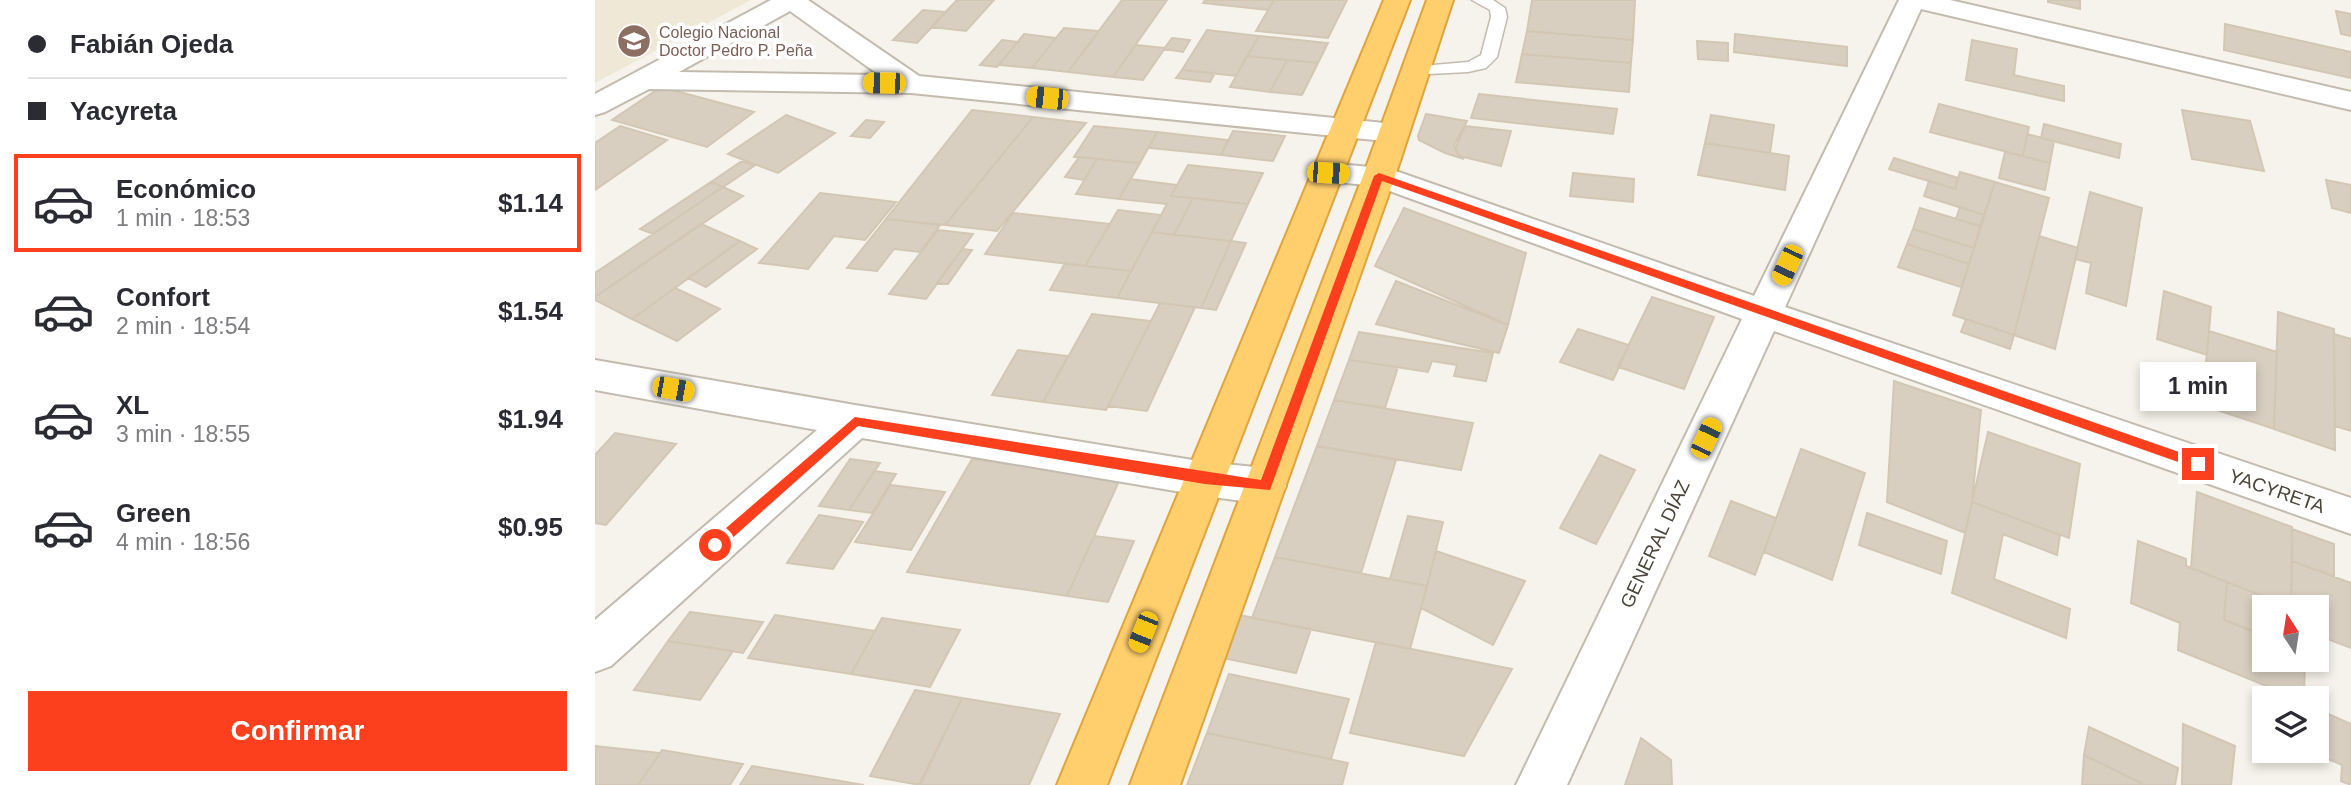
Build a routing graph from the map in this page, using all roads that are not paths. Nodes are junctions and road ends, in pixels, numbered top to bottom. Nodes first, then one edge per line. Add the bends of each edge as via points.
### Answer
1 (791, 0) edge
2 (1397, 0) edge
3 (1440, 0) edge
4 (1481, 0) edge
5 (1914, 0) edge
6 (1416, 71) junction
7 (642, 80) junction
8 (911, 83) junction
9 (2351, 101) edge
10 (595, 106) edge
11 (1345, 130) junction
12 (1394, 133) junction
13 (1328, 173) junction
14 (1379, 176) junction
15 (1764, 313) junction
16 (595, 375) edge
17 (855, 421) junction
18 (1205, 479) junction
19 (1265, 486) junction
20 (2351, 516) edge
21 (595, 650) edge
22 (1082, 785) edge
23 (1156, 785) edge
24 (1541, 785) edge

1 - 7 street
1 - 8 street
2 - 11 highway
3 - 6 highway
4 - 6 lane via 1497,8 1499,17 1489,57 1468,67
5 - 9 street
5 - 15 street, GENERAL DÍAZ
6 - 12 highway
7 - 8 street
7 - 10 street
8 - 11 street
11 - 12 street
11 - 13 highway
12 - 14 highway
13 - 14 street, YACYRETA
13 - 18 highway
14 - 15 street, YACYRETA
14 - 19 highway
15 - 20 street, YACYRETA
15 - 24 street, GENERAL DÍAZ
16 - 17 street
17 - 18 street
17 - 21 street
18 - 19 street
18 - 22 highway
19 - 23 highway

